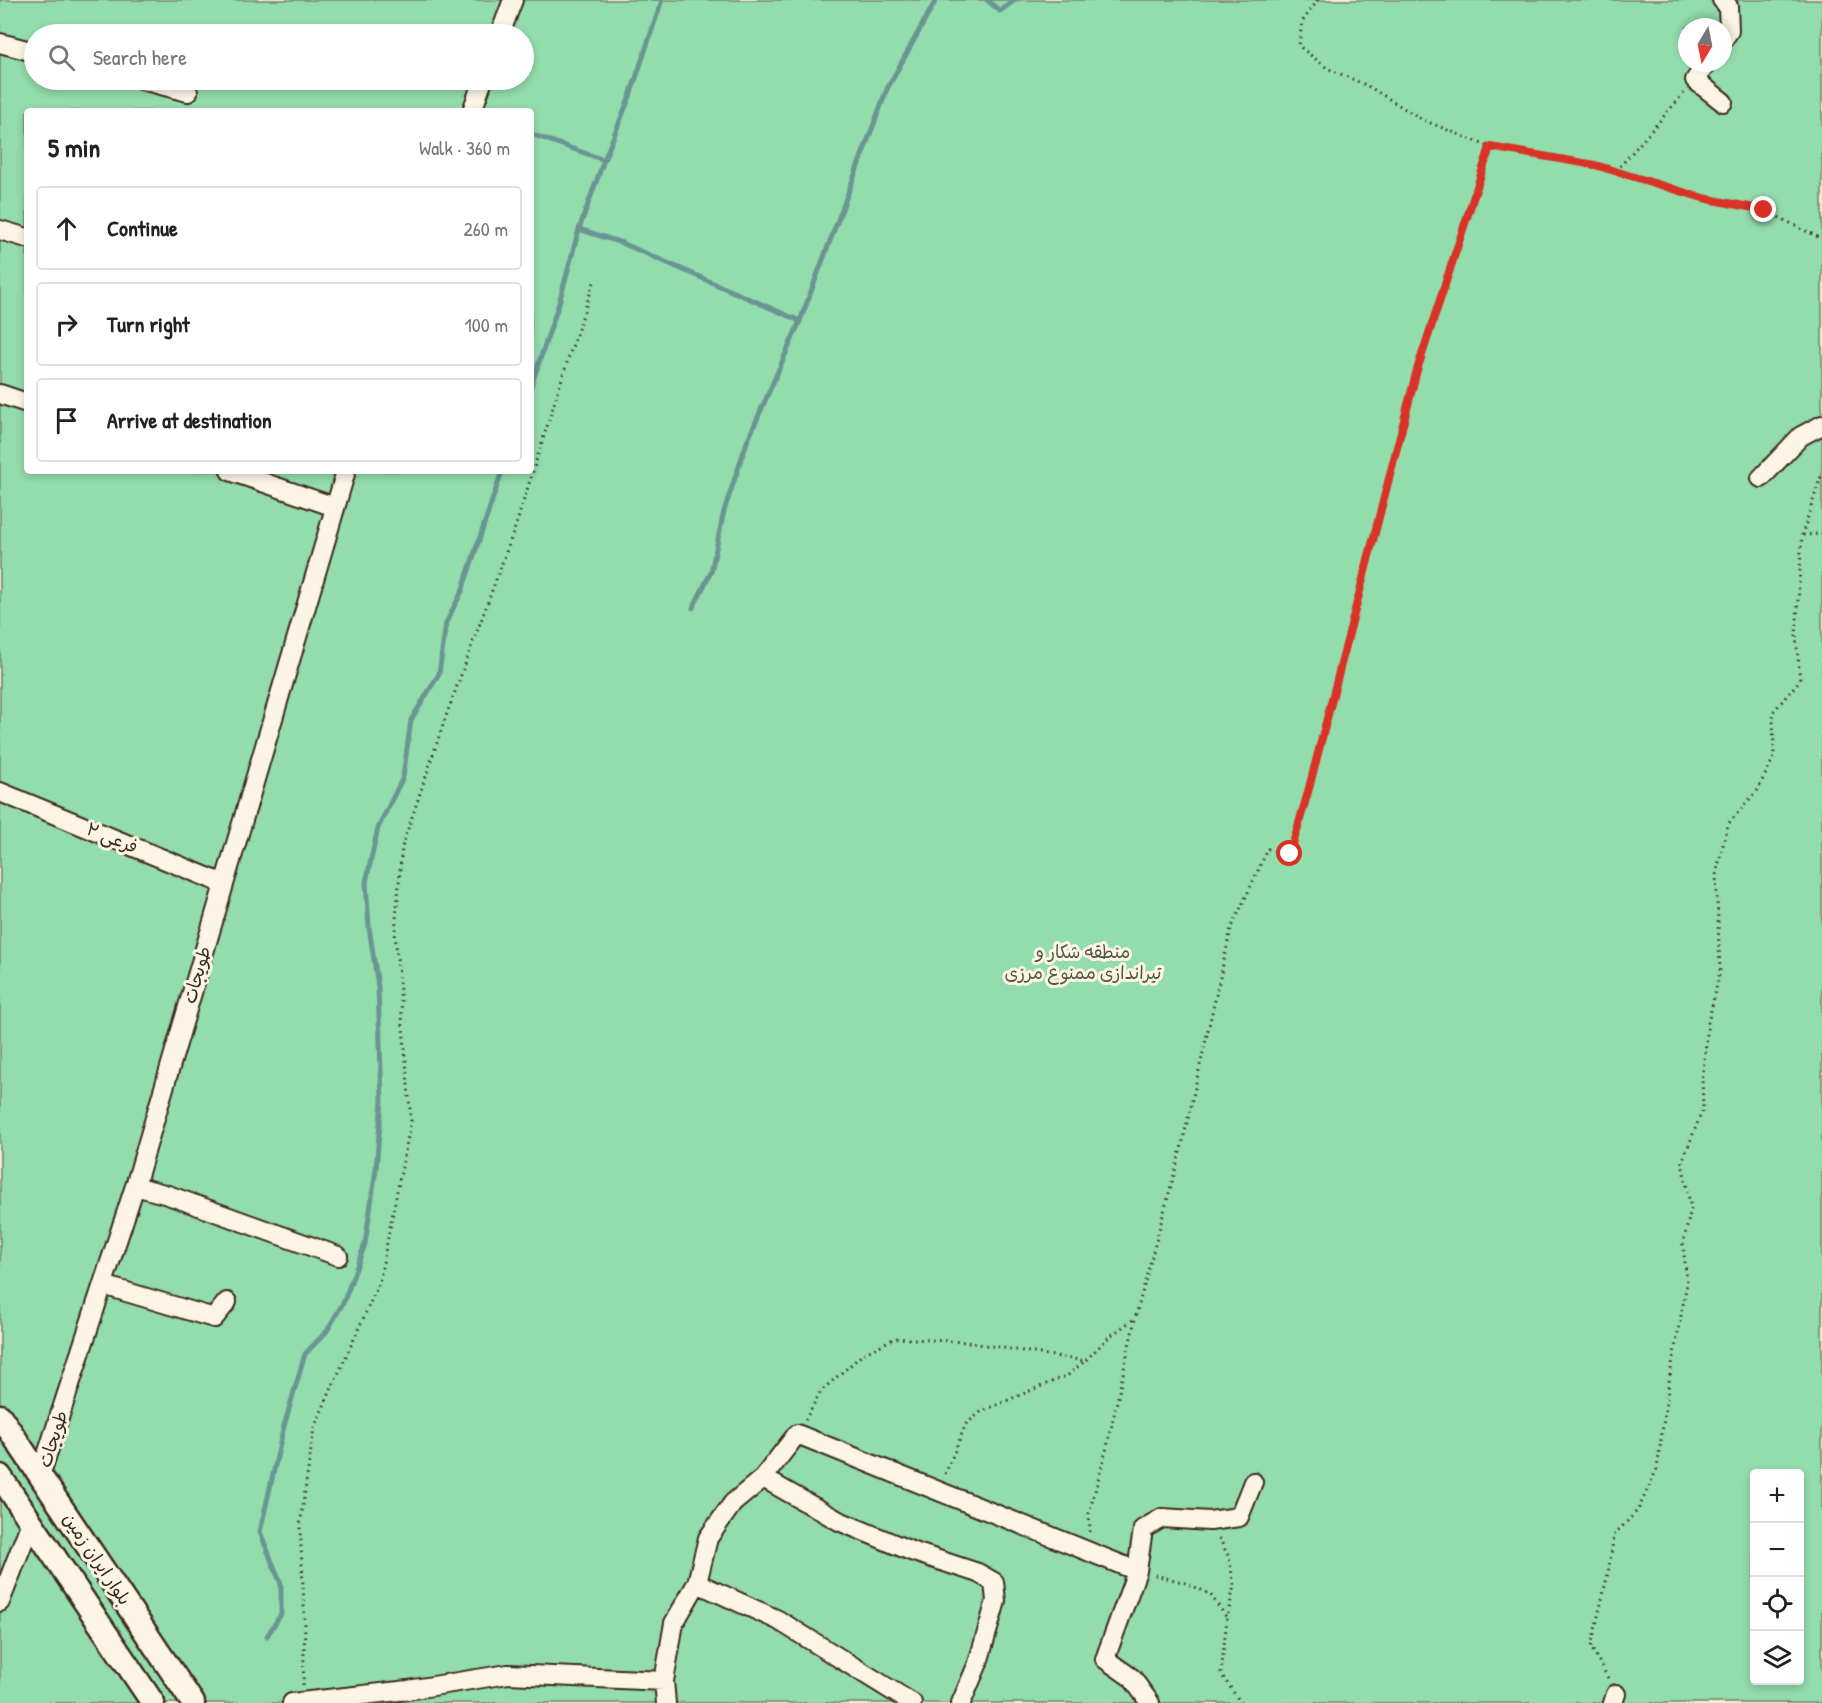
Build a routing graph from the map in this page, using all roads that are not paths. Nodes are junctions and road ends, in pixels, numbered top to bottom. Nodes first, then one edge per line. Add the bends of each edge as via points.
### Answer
1 (513, 0) edge
2 (1722, 0) edge
3 (1729, 18) edge
4 (504, 24) edge
5 (0, 43) edge
6 (24, 49) edge
7 (1701, 72) edge
8 (180, 90) edge
9 (479, 90) edge
10 (188, 92) dead end
11 (1723, 102) dead end
12 (472, 108) edge
13 (0, 230) edge
14 (24, 237) edge
15 (0, 393) edge
16 (24, 402) edge
17 (1822, 425) edge
18 (239, 474) edge
19 (345, 474) edge
20 (1761, 478) dead end
21 (335, 507) junction
22 (0, 792) edge
23 (224, 884) junction
24 (135, 1186) junction
25 (338, 1256) dead end
26 (103, 1285) junction
27 (227, 1302) dead end
28 (0, 1416) edge
29 (0, 1476) edge
30 (40, 1476) junction
31 (763, 1478) junction
32 (1253, 1482) dead end
33 (31, 1522) junction
34 (1137, 1571) junction
35 (697, 1583) junction
36 (0, 1602) edge
37 (664, 1682) junction
38 (297, 1702) edge
39 (153, 1703) edge
40 (193, 1703) edge
41 (666, 1703) edge
42 (912, 1703) edge
43 (961, 1703) edge
44 (1150, 1703) edge
45 (1157, 1703) edge

1 - 4 street
2 - 3 street via 1728,6
5 - 6 street
7 - 11 street via 1695,80
8 - 10 street
9 - 12 street
13 - 14 street
15 - 16 street
17 - 20 street via 1801,436
18 - 21 street
19 - 21 street, طویجات
21 - 23 street, طویجات
22 - 23 street, فرعی ۲
23 - 24 street, طویجات
24 - 25 street
24 - 26 street, طویجات
26 - 27 street via 214,1318
26 - 30 street, طویجات
28 - 30 main road, بلوار ایران زمین
29 - 33 main road, بلوار ایران زمین
30 - 40 main road, بلوار ایران زمین
31 - 34 street via 797,1434
31 - 35 street via 733,1503 708,1538
31 - 43 street via 838,1521 994,1582 996,1601 978,1663
32 - 34 street via 1239,1517 1210,1521 1162,1518 1143,1529
33 - 36 street
33 - 39 main road, بلوار ایران زمین
34 - 44 street via 1105,1659 1132,1678
35 - 37 street via 674,1623
35 - 42 street via 778,1620
37 - 38 street via 508,1674
37 - 41 street
44 - 45 street

